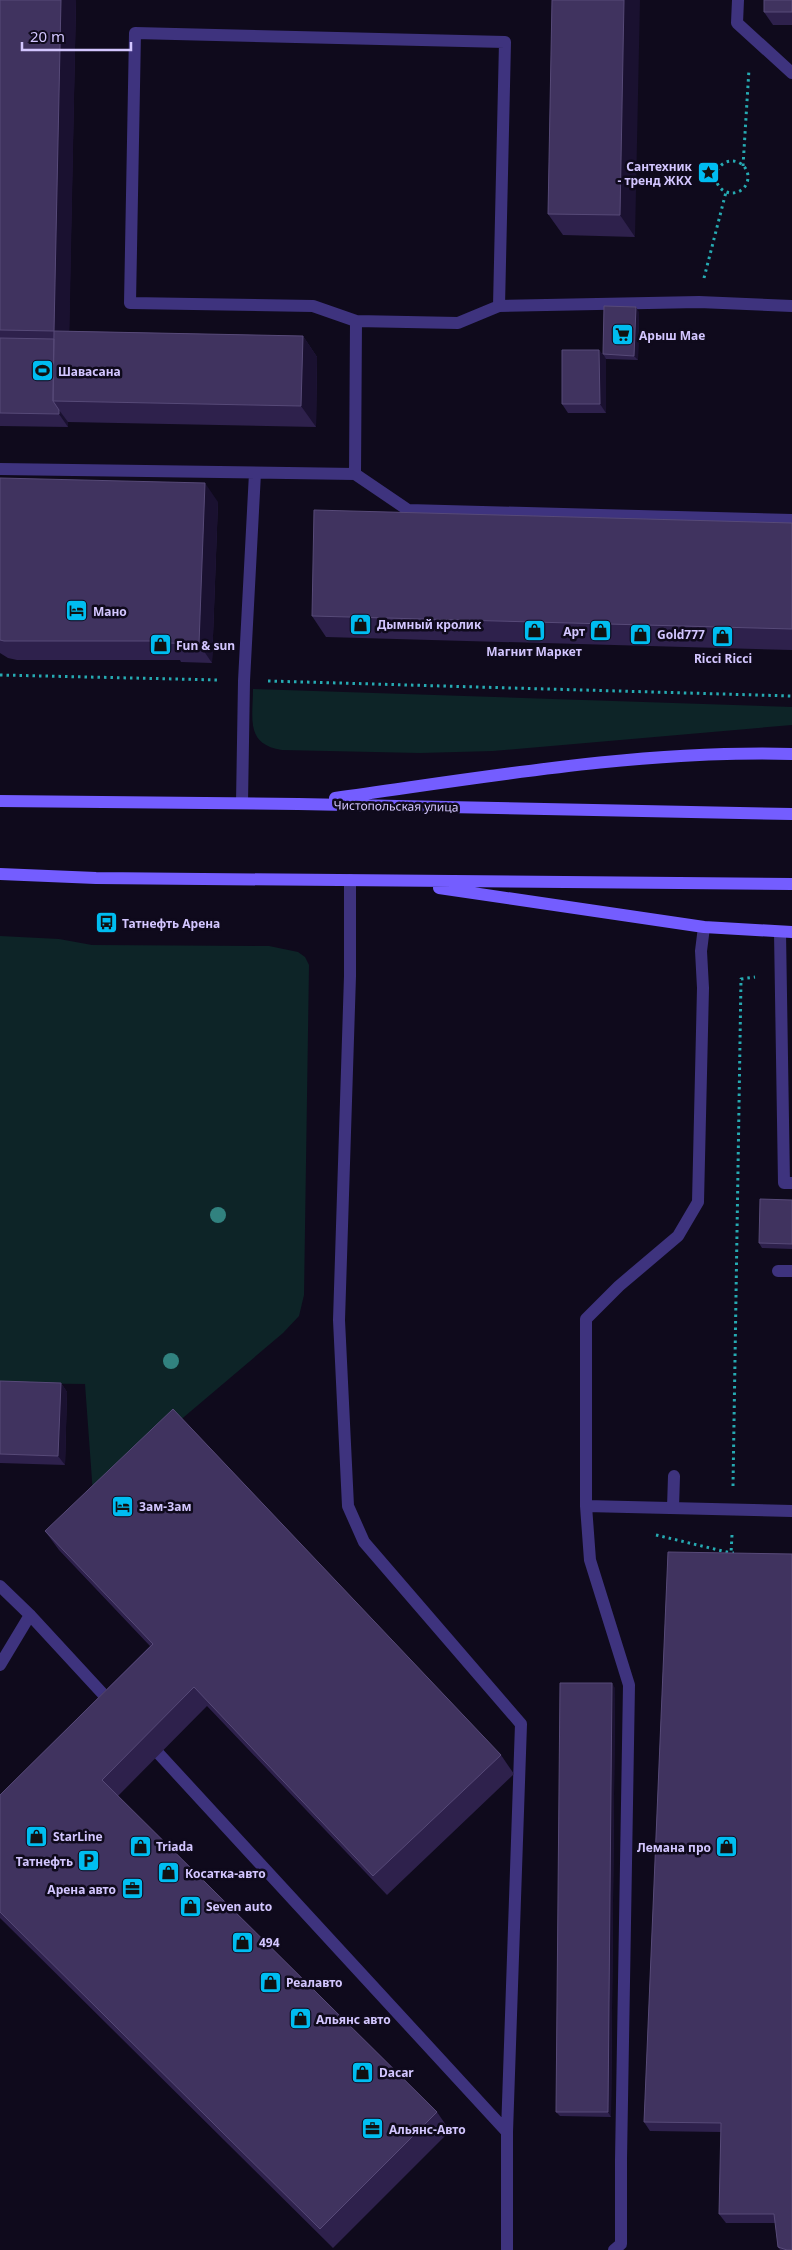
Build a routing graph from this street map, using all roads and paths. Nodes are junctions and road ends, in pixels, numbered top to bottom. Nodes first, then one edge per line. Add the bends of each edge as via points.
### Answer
1 (738, 0) edge
2 (752, 37) junction
3 (792, 73) edge
4 (743, 166) junction
5 (726, 192) junction
6 (699, 302) junction
7 (499, 306) junction
8 (792, 306) edge
9 (356, 321) junction
10 (0, 469) edge
11 (255, 473) junction
12 (355, 474) junction
13 (792, 520) edge
14 (0, 675) edge
15 (244, 681) junction
16 (792, 696) edge
17 (792, 754) edge
18 (0, 801) edge
19 (242, 803) junction
20 (298, 804) junction
21 (792, 814) edge
22 (0, 874) edge
23 (350, 880) junction
24 (392, 881) junction
25 (792, 884) edge
26 (704, 927) junction
27 (786, 932) edge
28 (741, 979) dead end
29 (792, 1183) edge
30 (778, 1271) dead end
31 (792, 1271) edge
32 (674, 1476) dead end
33 (586, 1506) junction
34 (673, 1508) junction
35 (732, 1510) junction
36 (792, 1511) edge
37 (648, 1533) dead end
38 (731, 1553) junction
39 (740, 1553) edge
40 (0, 1586) edge
41 (30, 1615) junction
42 (0, 1665) edge
43 (124, 1717) edge
44 (138, 1732) edge
45 (507, 2132) junction
46 (507, 2250) edge
47 (614, 2250) edge

1 - 2 lane via 737,24
2 - 3 lane
2 - 4 path
4 - 5 path via 747,176 745,185 736,191
4 - 5 path via 734,161 720,166 716,181
5 - 6 path
6 - 7 lane
6 - 8 lane
7 - 9 lane via 458,324
7 - 9 lane via 505,42 135,34 130,303 313,306
9 - 12 lane
10 - 11 lane
11 - 12 lane
11 - 15 lane
12 - 13 lane via 408,510
14 - 15 path
15 - 16 path
15 - 19 lane
17 - 20 main road via 602,761
18 - 19 main road, Чистопольская улица
19 - 20 main road, Чистопольская улица
20 - 21 main road, Чистопольская улица
22 - 23 main road
23 - 24 main road
23 - 45 lane via 339,1320 348,1506 364,1542 522,1724
24 - 25 main road
24 - 26 main road
26 - 27 main road
26 - 33 lane via 698,1202 678,1236 586,1319
27 - 29 lane via 784,1183
28 - 35 path
30 - 31 lane
32 - 34 lane
33 - 34 lane
33 - 47 lane via 590,1560 629,1685 621,2244
34 - 35 lane
35 - 36 lane
35 - 38 path
37 - 38 path
38 - 39 path
40 - 41 lane
41 - 42 lane
41 - 43 lane
44 - 45 lane
45 - 46 lane

